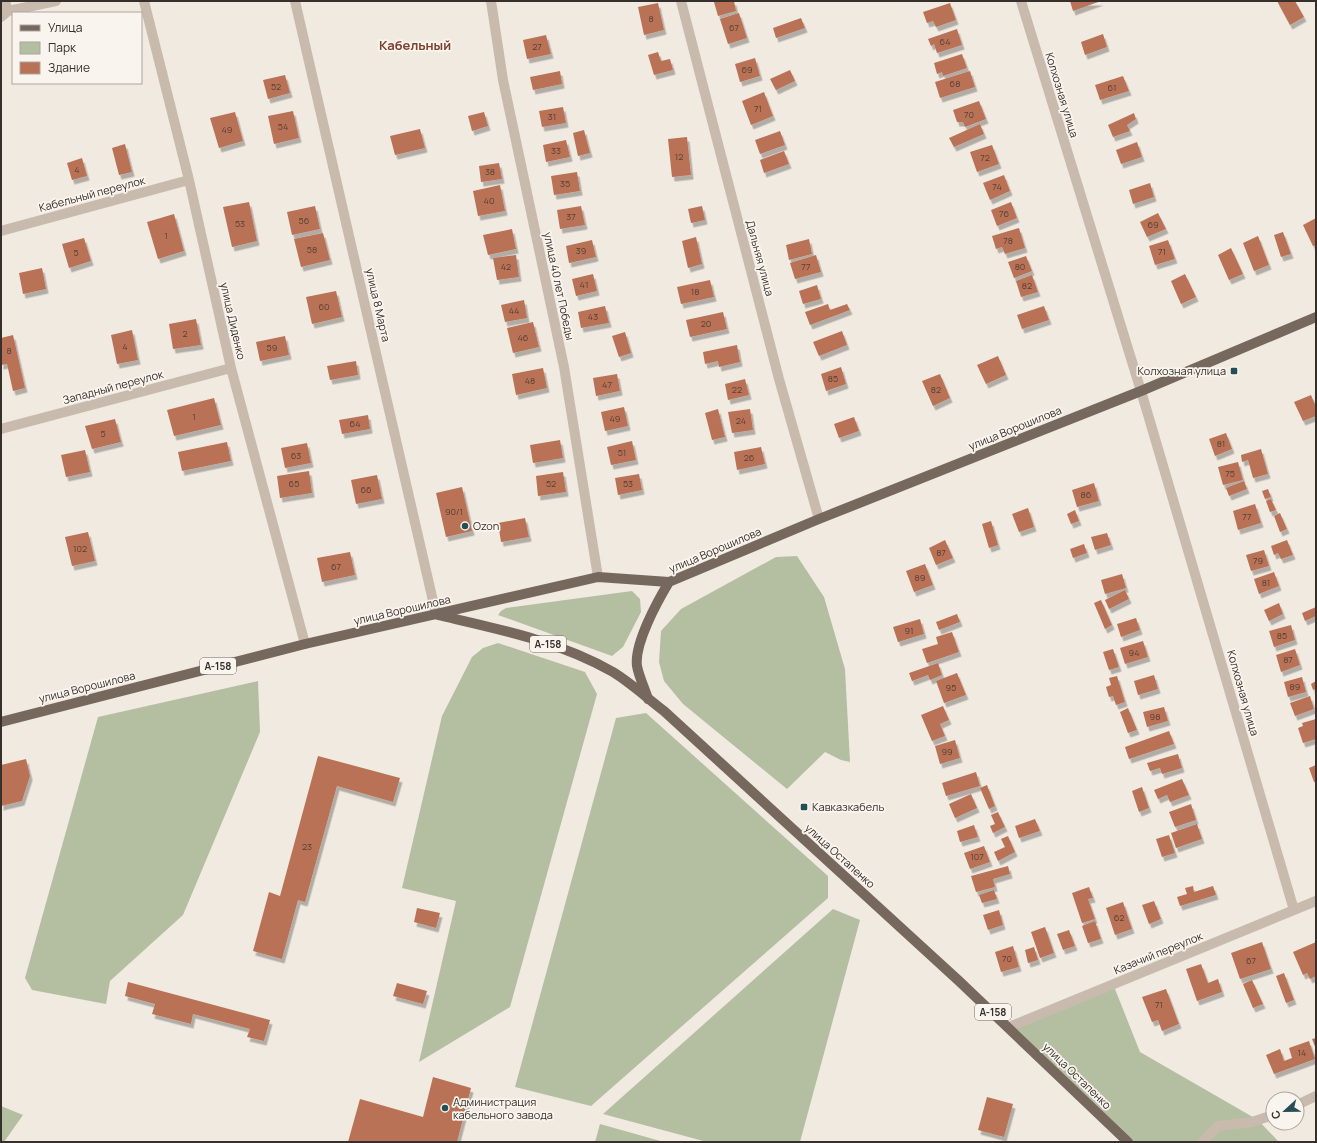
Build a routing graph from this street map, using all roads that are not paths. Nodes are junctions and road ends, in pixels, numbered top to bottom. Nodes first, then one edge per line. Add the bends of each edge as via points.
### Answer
1 (56, 1) edge
2 (144, 1) edge
3 (295, 1) edge
4 (491, 1) edge
5 (681, 1) edge
6 (1021, 1) edge
7 (5, 10) edge
8 (189, 180) junction
9 (1, 231) edge
10 (1316, 317) edge
11 (231, 368) junction
12 (1141, 391) junction
13 (1, 429) edge
14 (819, 519) junction
15 (598, 577) junction
16 (669, 582) junction
17 (436, 614) junction
18 (305, 644) junction
19 (648, 699) junction
20 (1, 722) edge
21 (1316, 902) edge
22 (1294, 910) junction
23 (1009, 1027) junction
24 (1316, 1096) edge
25 (1305, 1101) edge
26 (1265, 1118) edge
27 (1128, 1142) edge
28 (1202, 1142) edge

1 - 7 street
2 - 8 street, улица Диденко
3 - 17 street, улица 8 Марта
4 - 15 street, улица 40 лет Победы via 503,80 564,367
5 - 14 street, Дальняя улица via 779,378
6 - 12 street, Колхозная улица
8 - 9 street, Кабельный переулок
8 - 11 street, улица Диденко
10 - 12 main road, улица Ворошилова
11 - 13 street, Западный переулок
11 - 18 street, улица Диденко
12 - 14 main road, улица Ворошилова
12 - 22 street, Колхозная улица
14 - 16 main road, улица Ворошилова
15 - 16 main road, улица Ворошилова
15 - 17 main road, улица Ворошилова
16 - 19 main road via 653,610 638,652 637,666
17 - 18 main road, улица Ворошилова / А-158
17 - 19 main road, улица Остапенко / А-158 via 510,632 569,651 613,673
18 - 20 main road, улица Ворошилова / А-158
19 - 23 main road, улица Остапенко / А-158
21 - 22 street, Казачий переулок
22 - 23 street, Казачий переулок
23 - 27 main road, улица Остапенко / А-158
24 - 25 street
26 - 28 street via 1218,1126

